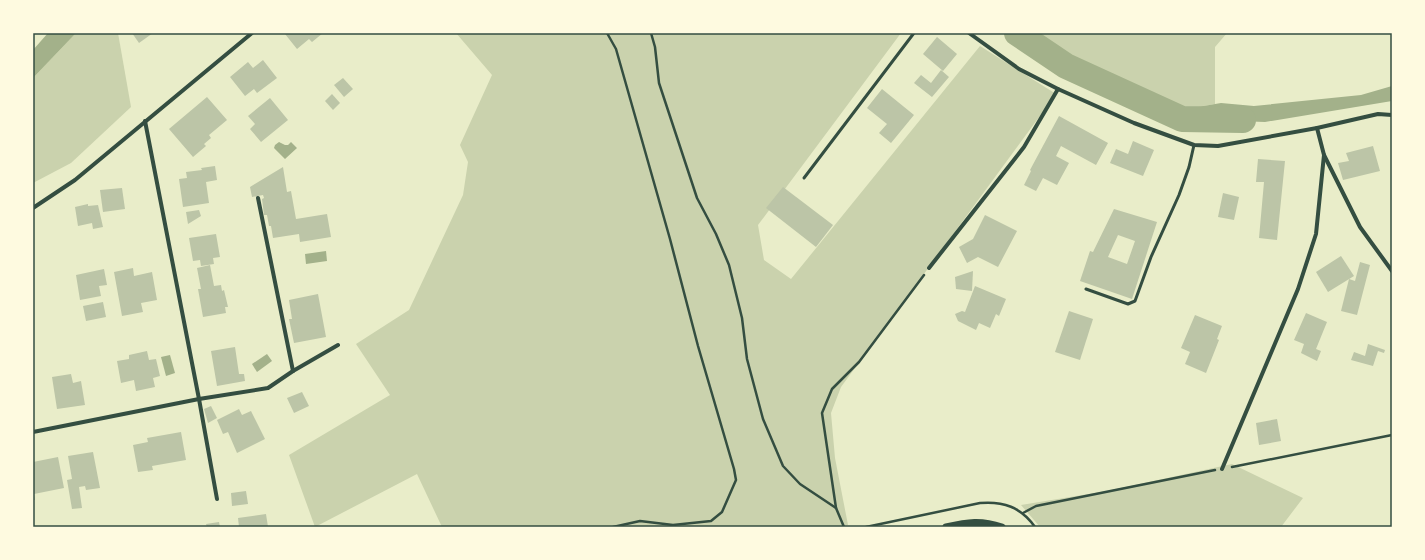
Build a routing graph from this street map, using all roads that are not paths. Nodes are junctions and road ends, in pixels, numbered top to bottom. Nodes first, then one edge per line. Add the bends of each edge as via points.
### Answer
1 (252, 33) edge
2 (914, 33) edge
3 (969, 33) edge
4 (1058, 89) junction
5 (1392, 115) edge
6 (145, 121) junction
7 (1317, 128) junction
8 (1194, 145) junction
9 (1324, 155) junction
10 (804, 178) dead end
11 (258, 198) dead end
12 (33, 208) edge
13 (929, 268) road end
14 (1392, 271) edge
15 (1086, 289) dead end
16 (338, 345) dead end
17 (293, 371) junction
18 (199, 399) junction
19 (33, 432) edge
20 (1222, 469) road end
21 (217, 499) dead end
22 (946, 527) edge
23 (1002, 527) edge

1 - 6 street
2 - 10 lane
3 - 4 street via 1019,69
4 - 8 street via 1134,123
4 - 13 street via 1024,148
5 - 7 street via 1378,114
6 - 12 street via 75,180
6 - 18 street
7 - 8 street via 1218,146
7 - 9 street
8 - 15 lane via 1180,195 1151,257 1135,301 1128,304
9 - 14 street via 1360,227
9 - 20 street via 1316,234 1298,289
11 - 17 street
16 - 17 street
17 - 18 street via 268,388
18 - 19 street
18 - 21 street
22 - 23 street via 988,522

